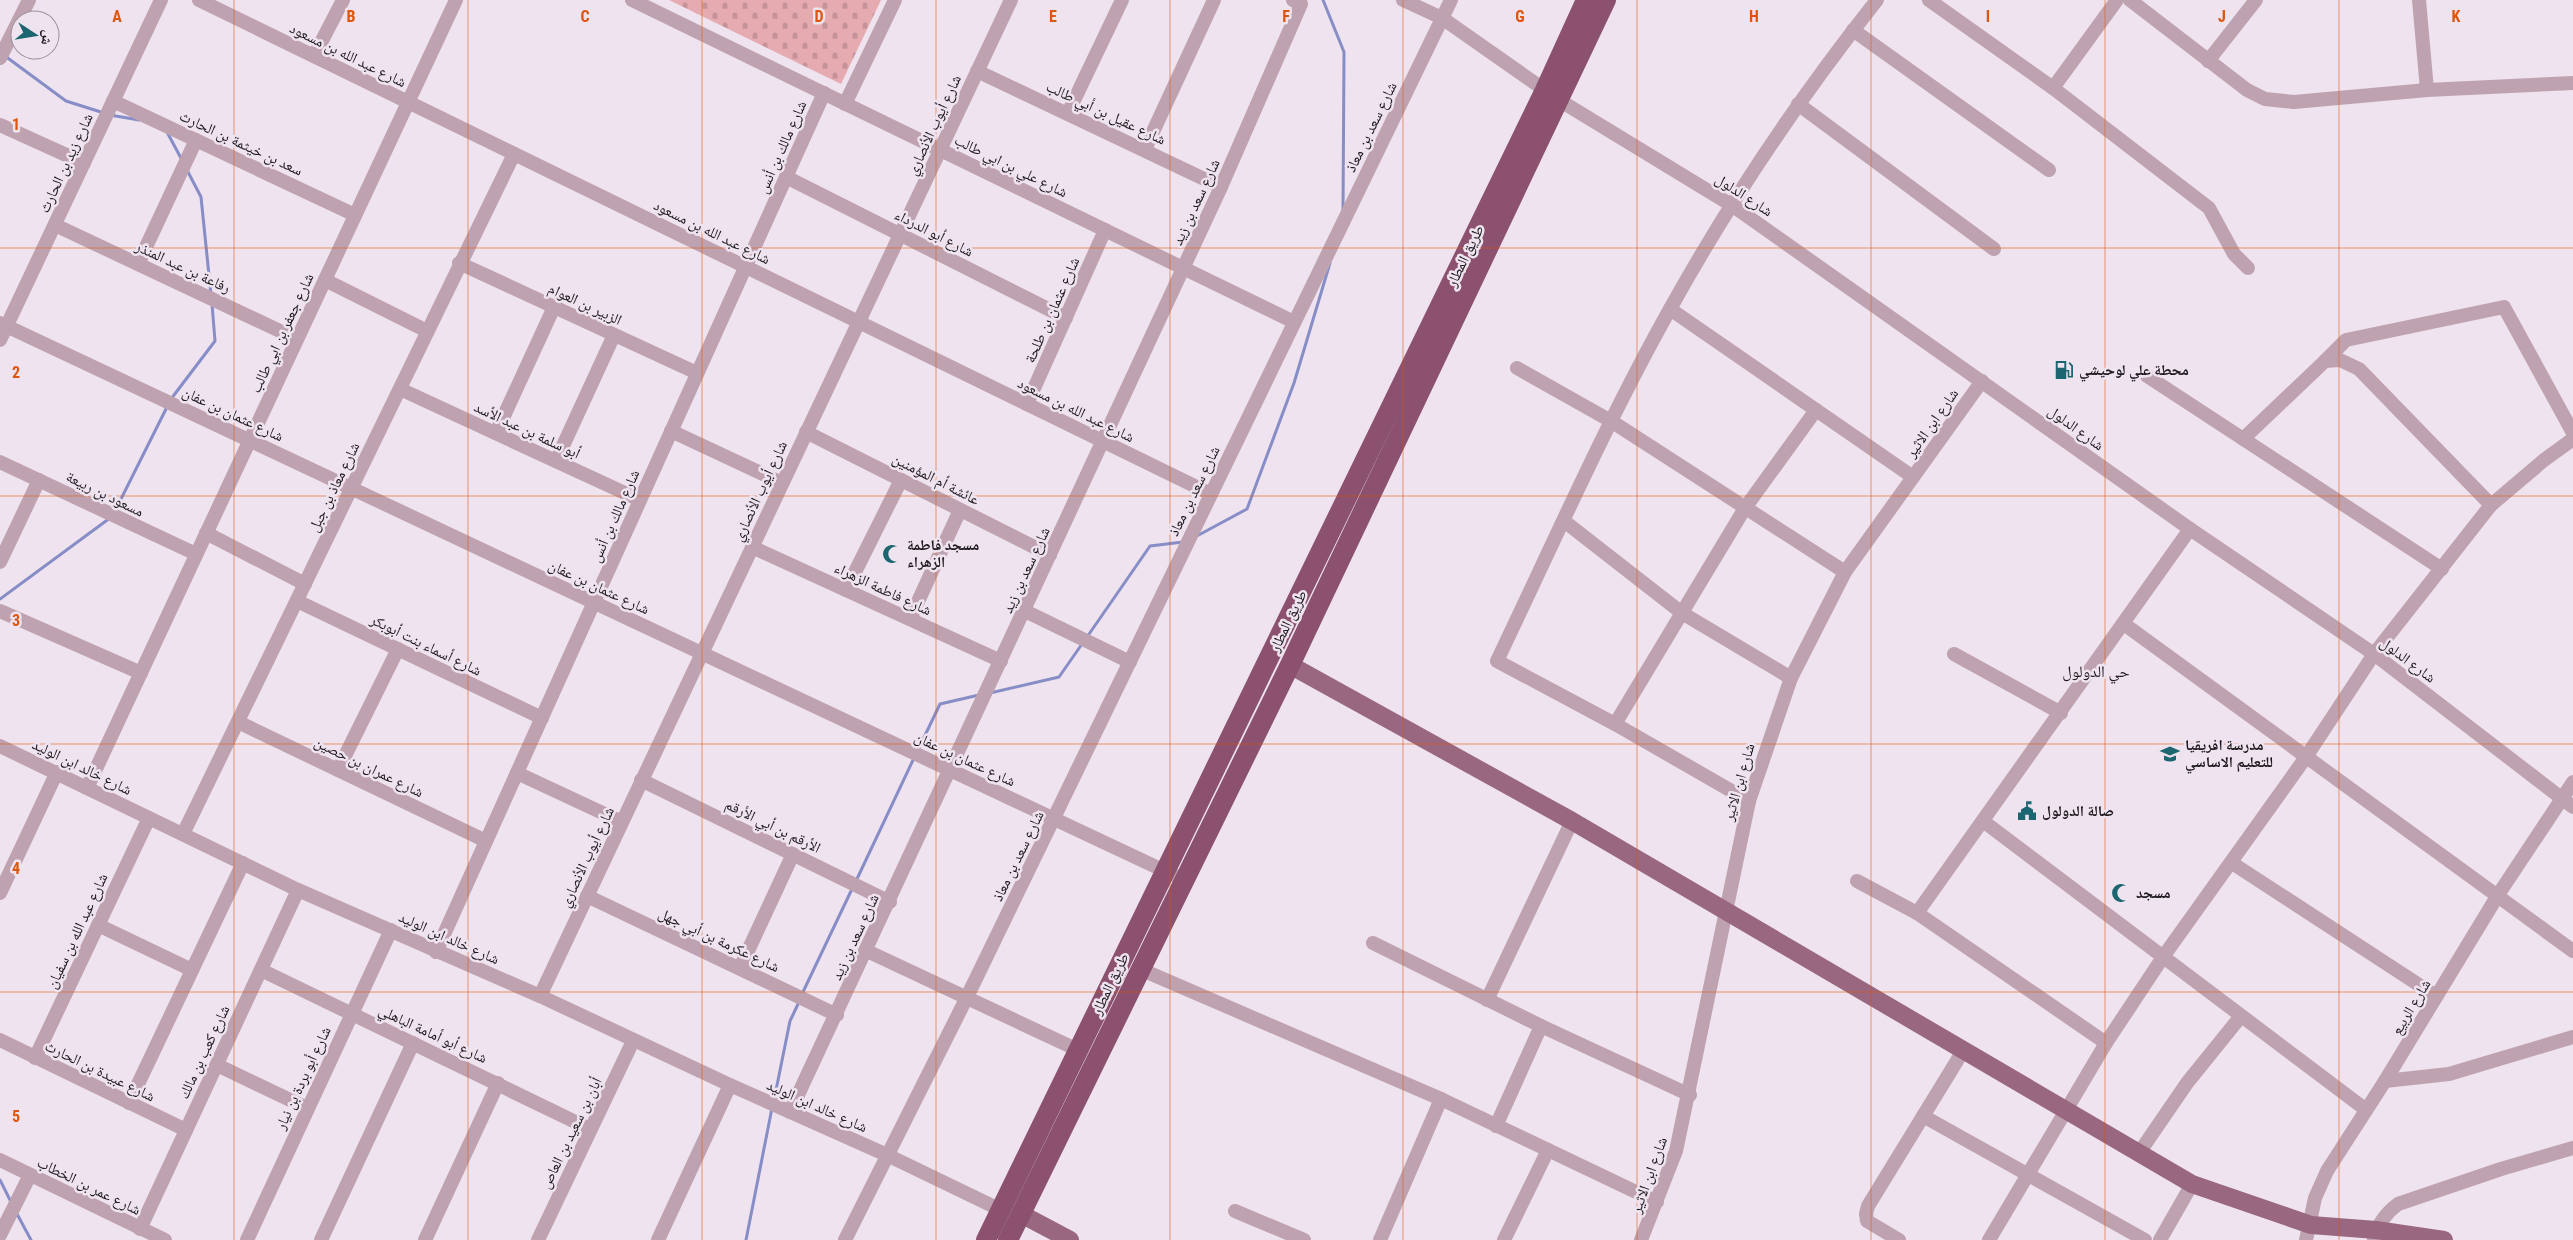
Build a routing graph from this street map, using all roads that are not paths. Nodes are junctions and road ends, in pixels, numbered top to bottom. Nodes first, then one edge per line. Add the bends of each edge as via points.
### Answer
1 (29, 0) edge
2 (161, 0) edge
3 (199, 0) edge
4 (343, 0) edge
5 (456, 0) edge
6 (632, 0) edge
7 (895, 0) edge
8 (1011, 0) edge
9 (1122, 0) edge
10 (1214, 0) edge
11 (1292, 0) edge
12 (1403, 0) edge
13 (1451, 0) edge
14 (1586, 0) edge
15 (1606, 0) edge
16 (1877, 0) edge
17 (1929, 0) edge
18 (2117, 0) edge
19 (2130, 0) edge
20 (2256, 0) edge
21 (2419, 0) edge
22 (214, 3) edge
23 (1442, 18) junction
24 (1853, 30) junction
25 (314, 56) junction
26 (0, 58) edge
27 (2208, 61) junction
28 (977, 71) junction
29 (2573, 84) edge
30 (2053, 88) junction
31 (2427, 90) junction
32 (824, 93) junction
33 (1552, 95) junction
34 (113, 101) junction
35 (408, 102) junction
36 (845, 104) junction
37 (1798, 104) junction
38 (1068, 113) junction
39 (0, 125) edge
40 (196, 140) junction
41 (1144, 149) junction
42 (940, 150) junction
43 (514, 154) junction
44 (84, 163) junction
45 (2049, 170) dead end
46 (786, 177) junction
47 (1221, 187) junction
48 (1733, 206) junction
49 (355, 215) junction
50 (54, 224) junction
51 (1106, 230) junction
52 (900, 234) junction
53 (1994, 249) dead end
54 (459, 263) junction
55 (138, 264) junction
56 (746, 267) junction
57 (1183, 268) junction
58 (2248, 268) dead end
59 (325, 280) junction
60 (554, 307) junction
61 (1670, 309) junction
62 (1066, 318) junction
63 (858, 322) junction
64 (1294, 322) junction
65 (3, 324) edge
66 (428, 332) junction
67 (614, 335) junction
68 (297, 339) junction
69 (0, 340) edge
70 (2325, 361) junction
71 (1517, 368) dead end
72 (698, 372) junction
73 (2147, 376) dead end
74 (1982, 381) junction
75 (400, 389) junction
76 (1027, 404) junction
77 (1816, 410) junction
78 (1612, 421) junction
79 (671, 431) junction
80 (806, 432) junction
81 (2573, 433) edge
82 (496, 434) junction
83 (2243, 439) junction
84 (2573, 439) edge
85 (250, 440) junction
86 (1103, 441) junction
87 (556, 461) junction
88 (0, 462) edge
89 (1913, 477) junction
90 (38, 480) junction
91 (901, 480) junction
92 (782, 483) junction
93 (351, 488) junction
94 (1211, 494) junction
95 (640, 500) junction
96 (2491, 505) junction
97 (1745, 508) junction
98 (960, 510) junction
99 (1564, 521) junction
100 (2190, 529) junction
101 (206, 534) junction
102 (752, 547) junction
103 (196, 554) junction
104 (1050, 555) junction
105 (0, 562) edge
106 (2442, 569) junction
107 (1845, 572) junction
108 (305, 584) junction
109 (846, 590) junction
110 (296, 601) junction
111 (594, 602) junction
112 (0, 610) edge
113 (1024, 611) junction
114 (1682, 613) junction
115 (910, 619) junction
116 (2124, 624) junction
117 (398, 649) junction
118 (702, 653) junction
119 (1954, 654) dead end
120 (2374, 654) junction
121 (1001, 661) junction
122 (1130, 662) junction
123 (1290, 665) junction
124 (141, 673) junction
125 (1791, 678) junction
126 (2061, 713) junction
127 (542, 718) junction
128 (238, 722) junction
129 (1615, 724) junction
130 (0, 746) edge
131 (2306, 757) junction
132 (338, 770) junction
133 (951, 770) junction
134 (57, 772) junction
135 (517, 773) junction
136 (641, 780) junction
137 (2573, 782) edge
138 (87, 788) junction
139 (1749, 800) junction
140 (2567, 803) edge
141 (149, 818) junction
142 (1054, 819) junction
143 (1572, 821) junction
144 (622, 822) junction
145 (1982, 822) junction
146 (183, 834) junction
147 (486, 841) junction
148 (792, 854) junction
149 (2232, 862) junction
150 (243, 863) junction
151 (1164, 871) junction
152 (1184, 880) junction
153 (1858, 881) dead end
154 (2, 884) edge
155 (298, 890) junction
156 (2498, 895) junction
157 (587, 896) junction
158 (890, 902) junction
159 (1726, 912) junction
160 (1918, 913) junction
161 (98, 925) junction
162 (391, 930) junction
163 (1373, 943) dead end
164 (867, 951) junction
165 (2573, 951) edge
166 (436, 952) junction
167 (2163, 957) junction
168 (740, 968) junction
169 (1140, 968) junction
170 (192, 970) junction
171 (261, 970) junction
172 (540, 996) junction
173 (2436, 996) junction
174 (967, 997) junction
175 (1487, 1000) junction
176 (351, 1013) junction
177 (837, 1015) junction
178 (2241, 1016) junction
179 (1541, 1026) junction
180 (2573, 1037) edge
181 (0, 1040) edge
182 (634, 1041) junction
183 (413, 1043) junction
184 (2106, 1043) junction
185 (1078, 1050) junction
186 (1963, 1051) junction
187 (35, 1058) junction
188 (216, 1065) junction
189 (2385, 1081) junction
190 (498, 1083) junction
191 (730, 1085) junction
192 (1690, 1095) junction
193 (1441, 1099) junction
194 (129, 1103) junction
195 (307, 1108) junction
196 (2365, 1109) junction
197 (2066, 1111) junction
198 (790, 1112) junction
199 (1923, 1116) junction
200 (1496, 1126) junction
201 (590, 1129) junction
202 (186, 1130) junction
203 (2573, 1148) edge
204 (1548, 1150) junction
205 (2139, 1154) junction
206 (887, 1155) junction
207 (0, 1160) edge
208 (30, 1175) junction
209 (2028, 1175) junction
210 (2192, 1184) junction
211 (1657, 1202) junction
212 (1235, 1211) dead end
213 (1011, 1215) edge
214 (140, 1229) junction
215 (2308, 1233) edge
216 (0, 1235) edge
217 (2375, 1235) edge
218 (165, 1240) edge
219 (247, 1240) edge
220 (320, 1240) edge
221 (425, 1240) edge
222 (538, 1240) edge
223 (658, 1240) edge
224 (845, 1240) edge
225 (986, 1240) edge
226 (1070, 1240) edge
227 (1304, 1240) edge
228 (1380, 1240) edge
229 (1504, 1240) edge
230 (1642, 1240) edge
231 (1899, 1240) edge
232 (1989, 1240) edge
233 (2144, 1240) edge
234 (2160, 1240) edge
235 (2444, 1240) edge

1 - 26 street
2 - 34 street, شارع زيد بن الحارث
3 - 22 street, شارع عبد الله بن مسعود
4 - 25 street
5 - 35 street, شارع جعفر بن ابي طالب
6 - 32 street, شارع علي بن ابي طالب
7 - 36 street
8 - 28 street, شارع أيوب الأنصاري
9 - 38 street
10 - 41 street
11 - 47 street, شارع سعد بن زيد via 1301,4
12 - 23 street, شارع الدلول
13 - 23 street, شارع سعد بن معاذ
14 - 33 highway, طريق المطار
15 - 33 highway, طريق المطار
16 - 24 street
17 - 30 street
18 - 30 street
19 - 27 street
20 - 27 street
21 - 31 street
22 - 25 street, شارع عبد الله بن مسعود
23 - 33 street, شارع الدلول
23 - 64 street, شارع سعد بن معاذ
24 - 37 street
24 - 45 street
25 - 35 street, شارع عبد الله بن مسعود
27 - 31 street via 2265,99 2294,102
28 - 38 street, شارع عقيل بن أبي طالب
28 - 42 street, شارع أيوب الأنصاري
29 - 31 street
30 - 58 street via 2209,208 2234,254
32 - 36 street, شارع علي بن ابي طالب
32 - 46 street, شارع مالك بن أنس
33 - 48 street, شارع الدلول
33 - 123 highway, طريق المطار
33 - 151 highway, طريق المطار
34 - 40 street, سعد بن خيثمة بن الحارث
34 - 44 street, شارع زيد بن الحارث
35 - 43 street, شارع عبد الله بن مسعود
35 - 49 street, شارع جعفر بن ابي طالب
36 - 42 street, شارع علي بن ابي طالب
37 - 48 street
37 - 53 street
38 - 41 street, شارع عقيل بن أبي طالب
39 - 44 street
40 - 49 street, سعد بن خيثمة بن الحارث
40 - 55 street
41 - 47 street, شارع عقيل بن أبي طالب
42 - 51 street, شارع علي بن ابي طالب
42 - 52 street, شارع أيوب الأنصاري
43 - 54 street, شارع معاذ بن جبل
43 - 56 street, شارع عبد الله بن مسعود
44 - 50 street, شارع زيد بن الحارث
46 - 52 street, شارع أبو الدرداء
46 - 56 street, شارع مالك بن أنس
47 - 57 street, شارع سعد بن زيد
48 - 61 street
48 - 74 street, شارع الدلول
49 - 59 street, شارع جعفر بن ابي طالب
50 - 55 street, رفاعة بن عبد المنذر
50 - 65 street, شارع زيد بن الحارث
51 - 57 street, شارع علي بن ابي طالب
51 - 62 street, شارع عثمان بن طلحة
52 - 62 street, شارع أبو الدرداء
52 - 63 street, شارع أيوب الأنصاري
54 - 60 street, الزبير بن العوام
54 - 66 street, شارع معاذ بن جبل
55 - 68 street, رفاعة بن عبد المنذر
56 - 63 street, شارع عبد الله بن مسعود
56 - 72 street, شارع مالك بن أنس
57 - 64 street, شارع علي بن ابي طالب
57 - 86 street, شارع سعد بن زيد
59 - 66 street
59 - 68 street, شارع جعفر بن ابي طالب
60 - 67 street, الزبير بن العوام
60 - 82 street
61 - 77 street
61 - 78 street
62 - 76 street, شارع عثمان بن طلحة
63 - 76 street, شارع عبد الله بن مسعود
63 - 80 street, شارع أيوب الأنصاري
64 - 94 street, شارع سعد بن معاذ
65 - 69 street, شارع زيد بن الحارث
65 - 85 street, شارع عثمان بن عفان
66 - 75 street, شارع معاذ بن جبل
67 - 72 street, الزبير بن العوام
67 - 87 street
68 - 85 street, شارع جعفر بن ابي طالب
70 - 81 street via 2346,340 2504,307
70 - 83 street
70 - 96 street via 2340,360 2359,368
71 - 78 street
72 - 79 street, شارع مالك بن أنس
73 - 83 street
74 - 89 street, شارع ابن الاثير
74 - 100 street, شارع الدلول
75 - 82 street, أبو سلمة بن عبد الأسد
75 - 93 street, شارع معاذ بن جبل
76 - 86 street, شارع عبد الله بن مسعود
77 - 89 street
77 - 97 street
78 - 97 street
78 - 99 street
79 - 92 street
79 - 95 street, شارع مالك بن أنس
80 - 91 street, عائشة أم المؤمنين
80 - 92 street, شارع أيوب الأنصاري
82 - 87 street, أبو سلمة بن عبد الأسد
83 - 106 street
84 - 96 street
85 - 93 street, شارع عثمان بن عفان
85 - 101 street, شارع جعفر بن ابي طالب
86 - 94 street, شارع عبد الله بن مسعود
86 - 104 street, شارع سعد بن زيد
87 - 95 street, أبو سلمة بن عبد الأسد
88 - 90 street, مسعود بن ربيعة
89 - 107 street, شارع ابن الاثير
90 - 103 street, مسعود بن ربيعة
90 - 105 street
91 - 98 street, عائشة أم المؤمنين
91 - 109 street
92 - 102 street, شارع أيوب الأنصاري
93 - 108 street, شارع معاذ بن جبل
93 - 111 street, شارع عثمان بن عفان
94 - 122 street, شارع سعد بن معاذ
95 - 111 street, شارع مالك بن أنس
96 - 106 street
97 - 107 street
97 - 114 street
98 - 104 street, عائشة أم المؤمنين
98 - 115 street
99 - 114 street
99 - 129 street via 1497,661
100 - 116 street
100 - 120 street, شارع الدلول
101 - 103 street, شارع جعفر بن ابي طالب
101 - 108 street
102 - 109 street, شارع فاطمة الزهراء
102 - 118 street, شارع أيوب الأنصاري
103 - 124 street, شارع جعفر بن ابي طالب
104 - 113 street, شارع سعد بن زيد
106 - 120 street
107 - 125 street, شارع ابن الاثير
108 - 110 street, شارع معاذ بن جبل
109 - 115 street, شارع فاطمة الزهراء
110 - 117 street, شارع أسماء بنت أبوبكر
110 - 128 street, شارع معاذ بن جبل
111 - 118 street, شارع عثمان بن عفان
111 - 127 street, شارع مالك بن أنس
112 - 124 street
113 - 121 street, شارع سعد بن زيد
113 - 122 street
114 - 125 street
114 - 129 street
115 - 121 street, شارع فاطمة الزهراء
116 - 126 street
116 - 131 street
117 - 127 street, شارع أسماء بنت أبوبكر
117 - 132 street
118 - 133 street, شارع عثمان بن عفان
118 - 136 street, شارع أيوب الأنصاري
119 - 126 street
120 - 131 street
120 - 140 street, شارع الدلول
121 - 133 street, شارع سعد بن زيد
122 - 142 street, شارع سعد بن معاذ
123 - 143 main road
123 - 152 highway, طريق المطار
124 - 138 street, شارع جعفر بن ابي طالب
125 - 139 street, شارع ابن الاثير
126 - 145 street
127 - 135 street, شارع مالك بن أنس
128 - 132 street, شارع عمران بن حصين
128 - 146 street, شارع معاذ بن جبل
129 - 139 street
130 - 134 street, شارع خالد ابن الوليد
131 - 149 street
131 - 156 street
132 - 147 street, شارع عمران بن حصين
133 - 142 street, شارع عثمان بن عفان
133 - 158 street, شارع سعد بن زيد
134 - 138 street, شارع خالد ابن الوليد
134 - 154 street
135 - 144 street
135 - 147 street, شارع مالك بن أنس
136 - 144 street, شارع أيوب الأنصاري
136 - 148 street, الأرقم بن أبي الأرقم
137 - 140 street, شارع الربيع
138 - 141 street, شارع خالد ابن الوليد
139 - 159 street, شارع ابن الاثير
140 - 156 street, شارع الربيع
141 - 146 street, شارع خالد ابن الوليد
141 - 161 street, شارع عبد الله بن سفيان
142 - 151 street, شارع عثمان بن عفان
142 - 174 street, شارع سعد بن معاذ
143 - 159 main road
143 - 175 street
144 - 157 street, شارع أيوب الأنصاري
145 - 160 street
145 - 167 street
146 - 150 street, شارع خالد ابن الوليد
147 - 166 street, شارع مالك بن أنس
148 - 158 street, الأرقم بن أبي الأرقم
148 - 168 street
149 - 167 street
149 - 173 street
150 - 155 street, شارع خالد ابن الوليد
150 - 170 street
151 - 152 street, شارع عثمان بن عفان
151 - 185 highway, طريق المطار
152 - 169 highway, طريق المطار
153 - 160 street
155 - 162 street, شارع خالد ابن الوليد
155 - 171 street, شارع كعب بن مالك
156 - 165 street
156 - 173 street, شارع الربيع
157 - 168 street, شارع عكرمة بن أبي جهل
157 - 172 street, شارع أيوب الأنصاري
158 - 164 street, شارع سعد بن زيد
159 - 186 main road
159 - 192 street, شارع ابن الاثير
160 - 184 street
161 - 170 street
161 - 187 street, شارع عبد الله بن سفيان
162 - 166 street, شارع خالد ابن الوليد
162 - 176 street, شارع أبو بردة بن نيار
163 - 175 street
164 - 174 street
164 - 177 street, شارع سعد بن زيد
166 - 172 street, شارع خالد ابن الوليد
167 - 178 street
167 - 184 street
168 - 177 street, شارع عكرمة بن أبي جهل
169 - 193 street
169 - 213 highway, طريق المطار
170 - 194 street
171 - 176 street, شارع أبو أمامة الباهلي
171 - 188 street, شارع كعب بن مالك
172 - 182 street, شارع خالد ابن الوليد
173 - 189 street, شارع الربيع
174 - 185 street
174 - 206 street, شارع سعد بن معاذ
175 - 179 street
176 - 183 street, شارع أبو أمامة الباهلي
176 - 195 street, شارع أبو بردة بن نيار
177 - 198 street, شارع سعد بن زيد
178 - 196 street
178 - 205 street via 2187,1083
179 - 192 street
179 - 200 street
180 - 189 street via 2449,1074
181 - 187 street, شارع عبيدة بن الحارث
182 - 191 street, شارع خالد ابن الوليد
182 - 201 street, أبان بن سعيد بن العاص
183 - 190 street, شارع أبو أمامة الباهلي
183 - 220 street
184 - 197 street
185 - 213 highway, طريق المطار
186 - 197 main road
186 - 199 street
187 - 194 street, شارع عبيدة بن الحارث
188 - 195 street
188 - 202 street, شارع كعب بن مالك
189 - 196 street, شارع الربيع
190 - 201 street, شارع أبو أمامة الباهلي
190 - 221 street
191 - 198 street, شارع خالد ابن الوليد
191 - 223 street
192 - 211 street, شارع ابن الاثير via 1676,1151
193 - 200 street
193 - 228 street
194 - 202 street, شارع عبيدة بن الحارث
195 - 219 street, شارع أبو بردة بن نيار
196 - 215 street, شارع الربيع via 2327,1171 2315,1198
197 - 205 main road
197 - 209 street
198 - 206 street, شارع خالد ابن الوليد
199 - 209 street
199 - 231 street via 1866,1214 1868,1221
200 - 204 street
201 - 222 street, أبان بن سعيد بن العاص
202 - 214 street, شارع كعب بن مالك
203 - 217 street via 2398,1204 2388,1212
204 - 211 street
204 - 229 street
205 - 210 main road
206 - 213 street, شارع خالد ابن الوليد
206 - 224 street, شارع سعد بن معاذ
207 - 208 street, شارع عمر بن الخطاب
208 - 214 street, شارع عمر بن الخطاب
208 - 216 street
209 - 232 street
209 - 233 street
210 - 215 main road
210 - 234 street
211 - 230 street, شارع ابن الاثير
212 - 227 street
213 - 225 highway, طريق المطار
213 - 226 main road
214 - 218 street, شارع عمر بن الخطاب
215 - 217 main road
217 - 235 main road

